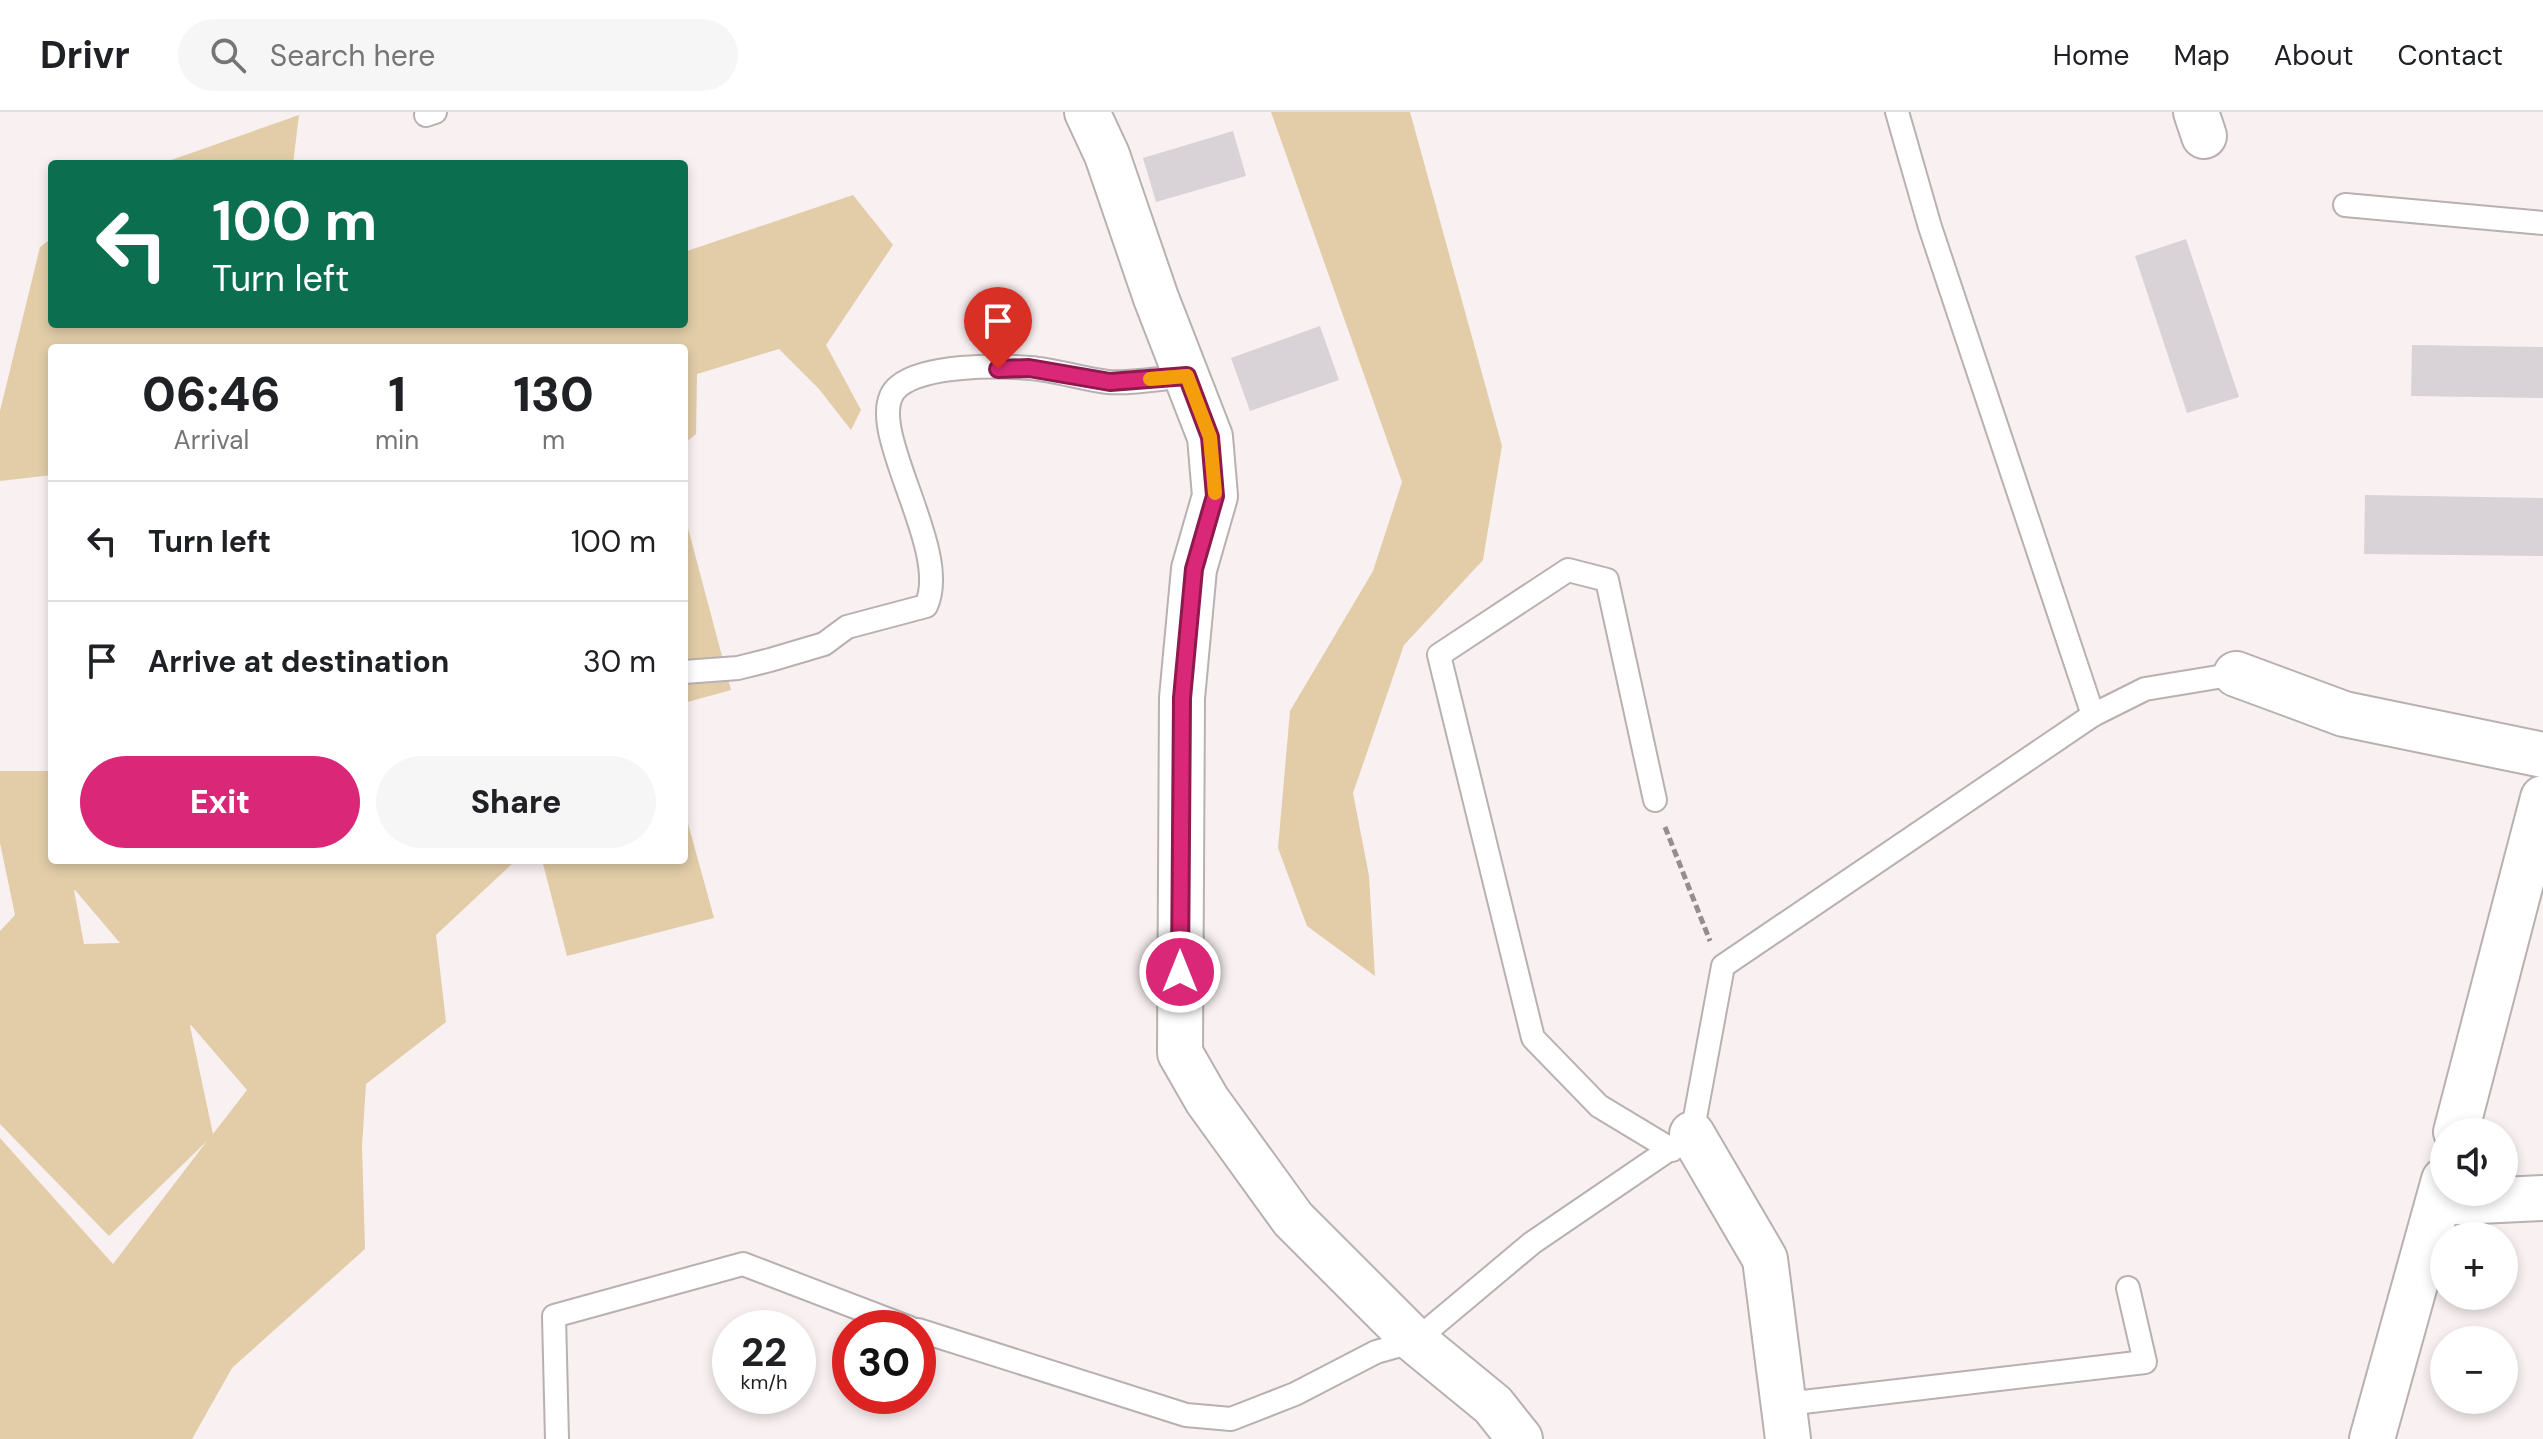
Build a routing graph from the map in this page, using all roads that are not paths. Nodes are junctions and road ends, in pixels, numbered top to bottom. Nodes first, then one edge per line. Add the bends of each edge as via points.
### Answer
1 (1087, 112) edge
2 (1897, 112) edge
3 (2345, 205) dead end
4 (2543, 223) edge
5 (1187, 376) junction
6 (688, 672) edge
7 (2236, 674) joint
8 (2093, 715) junction
9 (2543, 755) edge
10 (2543, 798) edge
11 (1655, 800) road end
12 (2460, 1118) edge
13 (1682, 1142) junction
14 (2518, 1196) edge
15 (2543, 1198) edge
16 (2437, 1206) edge
17 (2128, 1288) dead end
18 (863, 1310) edge
19 (936, 1336) edge
20 (1415, 1341) junction
21 (1787, 1421) edge
22 (557, 1439) edge
23 (1520, 1439) edge
24 (2372, 1439) edge

1 - 5 street
2 - 8 lane via 1934,242
3 - 4 lane
5 - 6 lane via 1110,382 1029,368 936,371 909,378 891,392 886,410 889,434 933,564 926,606 847,627 824,644 770,660
5 - 20 street via 1210,437 1215,496 1194,569 1182,698 1180,1053 1207,1100 1293,1219
7 - 8 lane via 2145,689
7 - 9 street via 2344,714
8 - 13 lane via 1723,966
10 - 12 street
11 - 13 lane via 1607,580 1568,570 1439,655 1533,1038 1599,1106
13 - 20 lane via 1532,1243
13 - 21 street via 1765,1259
14 - 15 street
16 - 24 street
17 - 21 lane via 2145,1362
18 - 22 lane via 743,1264 554,1316
19 - 20 lane via 1186,1415 1231,1419 1295,1394 1376,1352
20 - 23 street via 1493,1405

